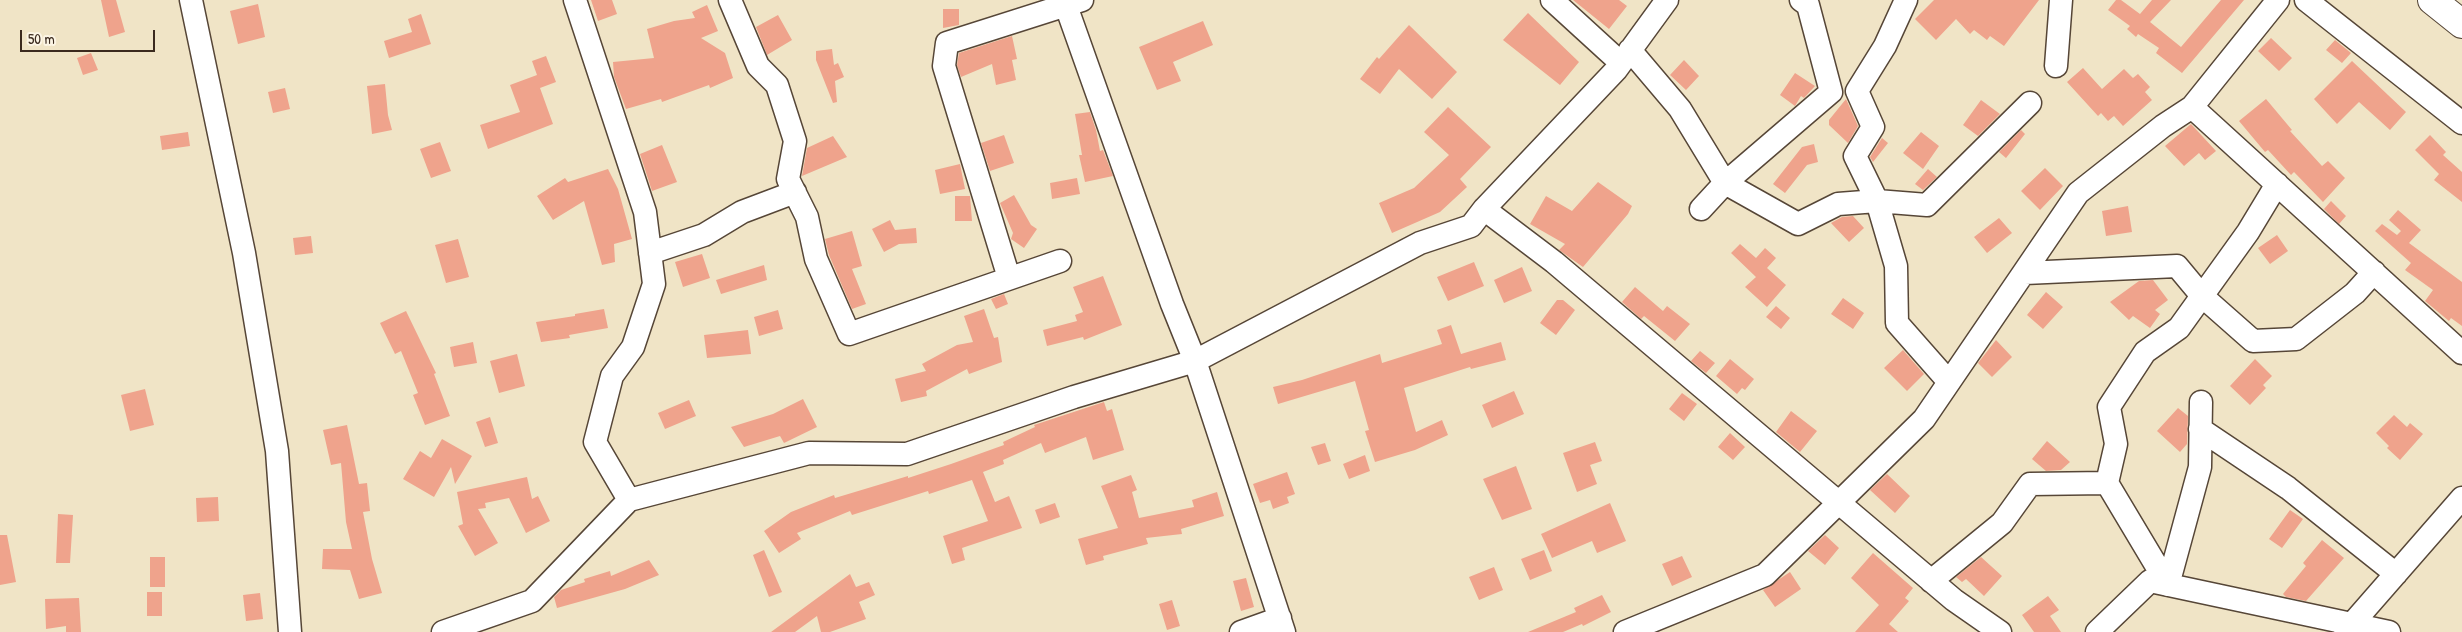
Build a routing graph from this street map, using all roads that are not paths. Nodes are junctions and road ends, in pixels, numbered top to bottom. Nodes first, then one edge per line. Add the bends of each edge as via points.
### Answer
1 (191, 0) edge
2 (575, 0) edge
3 (730, 0) edge
4 (1552, 0) edge
5 (1667, 0) edge
6 (1801, 0) edge
7 (1906, 0) edge
8 (2061, 0) edge
9 (2278, 0) edge
10 (2306, 0) edge
11 (2432, 0) edge
12 (1070, 2) edge
13 (2462, 24) edge
14 (1626, 56) junction
15 (2056, 66) dead end
16 (1857, 91) junction
17 (1831, 92) junction
18 (2030, 103) dead end
19 (2192, 107) junction
20 (2462, 123) edge
21 (1725, 183) junction
22 (2277, 184) junction
23 (795, 192) junction
24 (1878, 201) junction
25 (1484, 209) junction
26 (1701, 209) dead end
27 (650, 253) junction
28 (1060, 261) dead end
29 (2374, 272) junction
30 (2025, 273) junction
31 (1010, 278) junction
32 (2202, 296) junction
33 (2462, 353) edge
34 (1195, 361) junction
35 (1949, 382) junction
36 (2201, 402) dead end
37 (2200, 429) junction
38 (2107, 483) junction
39 (2462, 498) edge
40 (629, 500) junction
41 (1839, 502) junction
42 (2396, 574) junction
43 (1931, 581) junction
44 (2168, 585) junction
45 (1282, 625) edge
46 (2348, 628) edge
47 (290, 632) edge
48 (444, 632) edge
49 (1241, 632) edge
50 (1625, 632) edge
51 (2000, 632) edge
52 (2097, 632) edge
53 (2389, 632) edge

1 - 47 street via 244,253 277,451
2 - 27 street via 645,212
3 - 23 street via 758,66 777,85 795,141 788,179
4 - 14 street
5 - 14 street
6 - 17 street via 1808,5
7 - 16 street via 1885,46
8 - 15 street
9 - 19 street
10 - 20 street
11 - 13 main road
12 - 31 street via 947,43 944,66
12 - 34 street via 1172,304
14 - 21 street via 1680,109
14 - 25 street
16 - 17 street
16 - 24 street via 1873,127 1855,156
17 - 21 street
18 - 24 street via 1927,205
19 - 22 street
19 - 30 street via 2078,193
21 - 24 street via 1798,224 1838,204
21 - 26 street
22 - 29 street
22 - 32 street via 2248,232
23 - 27 street via 742,212 704,235
23 - 31 street via 807,217 816,259 849,334
24 - 35 street via 1896,266 1897,323
25 - 34 street via 1471,226 1420,243
25 - 41 street via 1554,262
27 - 40 street via 654,284 633,347 612,376 595,442
28 - 31 street
29 - 32 street via 2355,293 2296,339 2252,341
29 - 33 street
30 - 32 street via 2176,266
30 - 35 street
32 - 38 street via 2179,328 2145,352 2109,407 2116,444
34 - 40 street via 907,454 809,453
34 - 45 street
35 - 41 street via 1924,418
36 - 37 street
37 - 42 street via 2288,488
37 - 44 street via 2200,467
38 - 43 street via 2030,484 2002,523
38 - 44 street
39 - 42 street
40 - 48 street via 532,601
41 - 43 street
41 - 50 street via 1765,575
42 - 46 street
43 - 51 street
44 - 46 street
44 - 52 street via 2150,581
45 - 49 street
46 - 53 street

